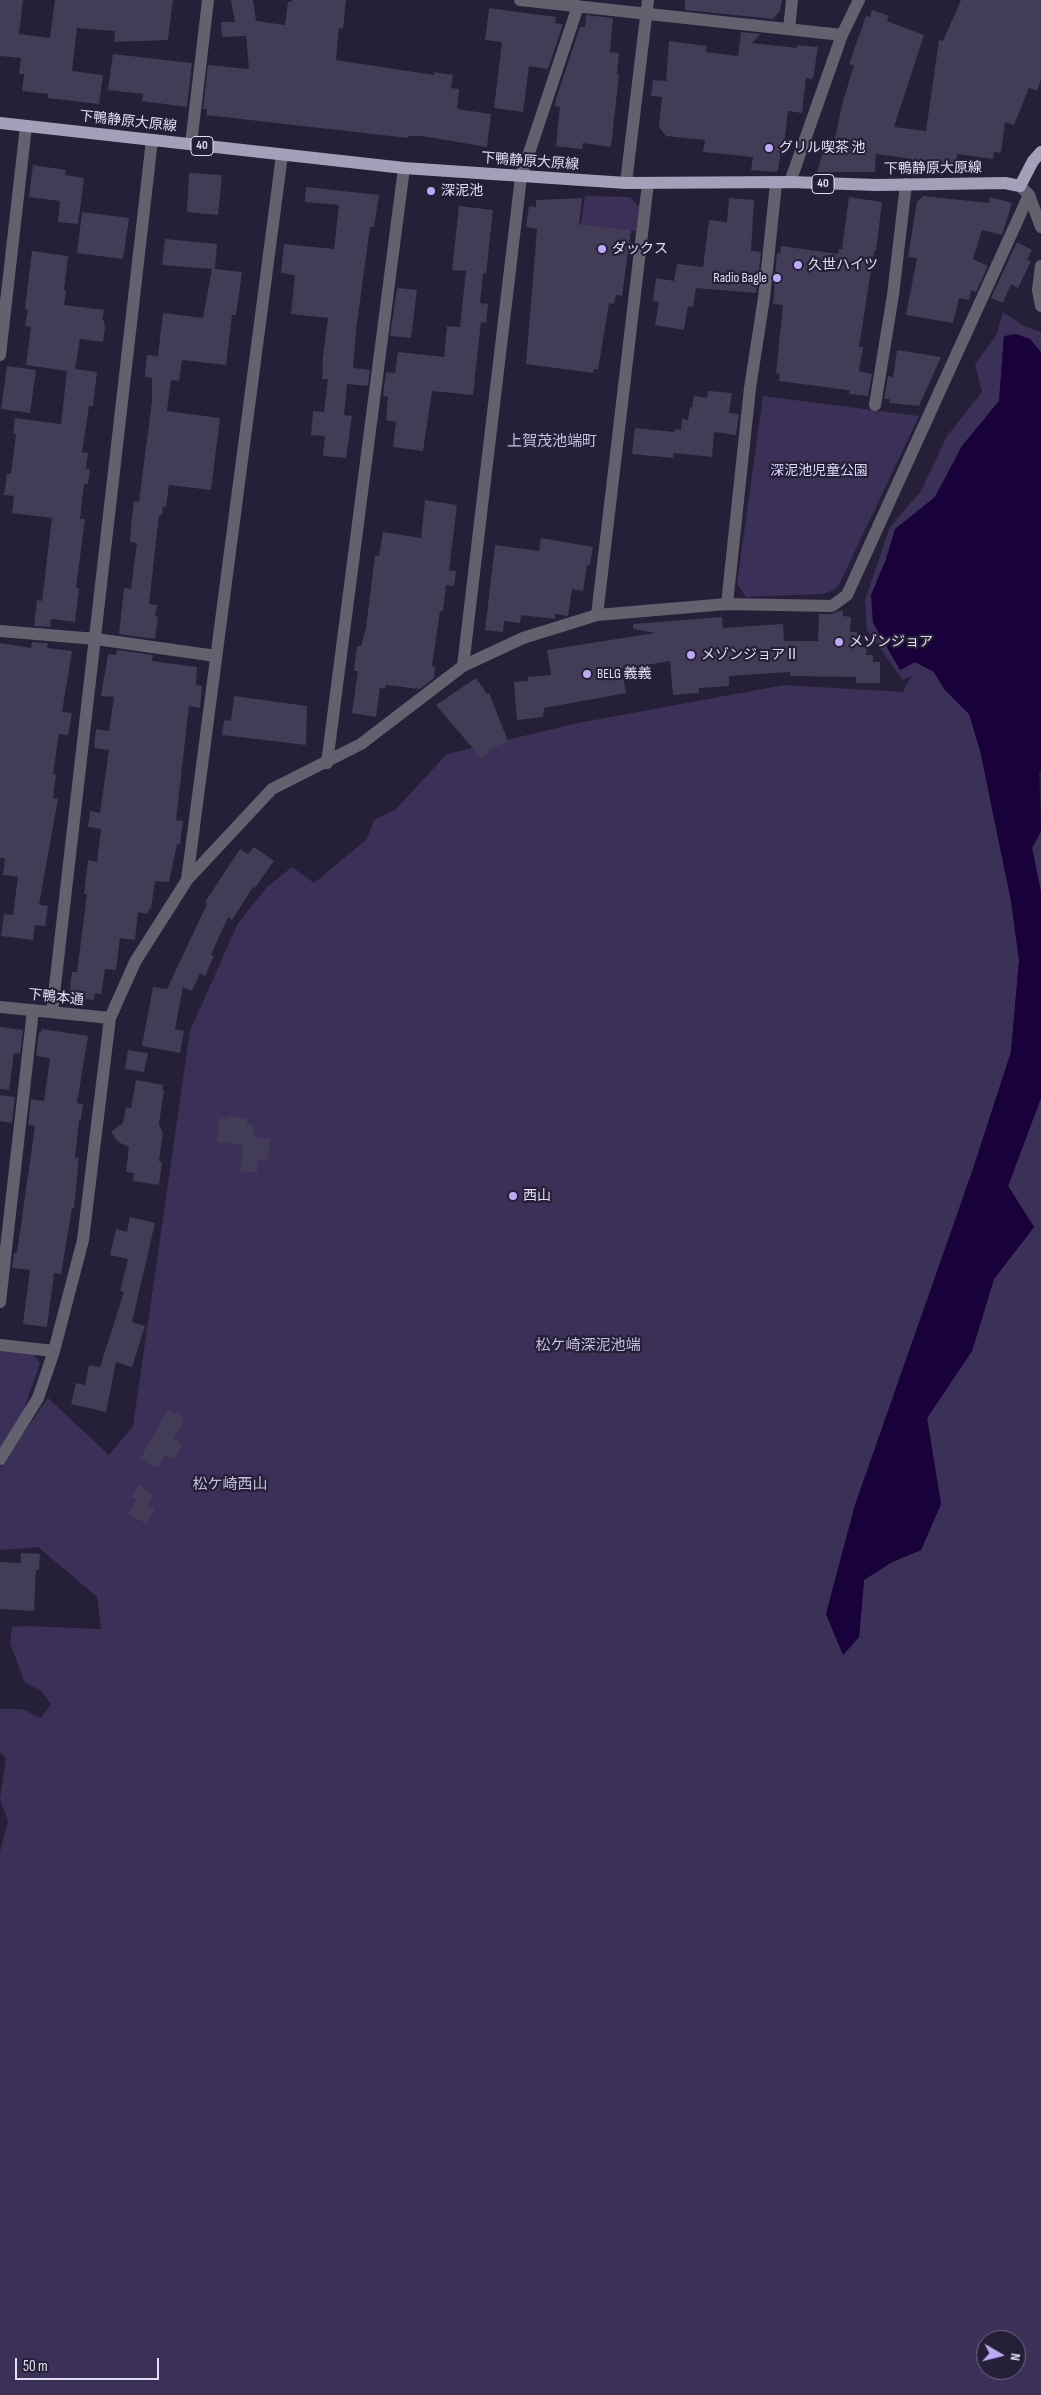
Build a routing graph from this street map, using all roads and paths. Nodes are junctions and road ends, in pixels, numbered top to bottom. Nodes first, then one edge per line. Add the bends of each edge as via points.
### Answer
1 (208, 0) edge
2 (520, 0) edge
3 (648, 0) edge
4 (792, 0) edge
5 (859, 0) edge
6 (578, 6) junction
7 (647, 14) junction
8 (789, 29) junction
9 (842, 35) junction
10 (0, 123) edge
11 (26, 126) junction
12 (152, 140) junction
13 (190, 144) junction
14 (1041, 152) edge
15 (282, 154) junction
16 (404, 168) junction
17 (521, 177) junction
18 (790, 182) junction
19 (626, 183) junction
20 (648, 183) junction
21 (776, 184) junction
22 (906, 184) junction
23 (1024, 191) junction
24 (1041, 227) edge
25 (1041, 266) edge
26 (1041, 306) edge
27 (0, 355) edge
28 (875, 405) dead end
29 (728, 604) junction
30 (597, 615) junction
31 (0, 630) edge
32 (96, 640) junction
33 (216, 656) junction
34 (463, 666) junction
35 (327, 763) junction
36 (187, 880) junction
37 (0, 1006) edge
38 (33, 1010) junction
39 (52, 1012) junction
40 (110, 1018) junction
41 (0, 1302) edge
42 (0, 1345) edge
43 (54, 1351) junction
44 (0, 1459) edge

1 - 13 street
2 - 6 street
3 - 7 street
4 - 8 street
5 - 9 street
6 - 7 street
6 - 17 street
7 - 8 street
7 - 19 street
8 - 9 street
9 - 18 street
10 - 11 main road, 下鴨静原大原線 / 40
11 - 12 main road, 下鴨静原大原線 / 40
11 - 27 street
12 - 13 main road, 下鴨静原大原線 / 40
12 - 32 street
13 - 15 main road, 下鴨静原大原線 / 40
14 - 23 main road via 1033,161
15 - 16 main road, 下鴨静原大原線 / 40
15 - 33 street
16 - 17 main road, 下鴨静原大原線 / 40
16 - 35 street
17 - 19 main road, 下鴨静原大原線 / 40
17 - 34 street
18 - 21 main road, 下鴨静原大原線 / 40
18 - 22 main road, 下鴨静原大原線 / 40
19 - 20 main road, 下鴨静原大原線 / 40
20 - 21 main road, 下鴨静原大原線 / 40
20 - 30 street
21 - 29 street via 749,398
22 - 23 main road, 下鴨静原大原線 / 40 via 1005,183
22 - 28 street via 893,295
23 - 24 street
23 - 29 street via 848,595 832,606
25 - 26 street via 1038,290
29 - 30 street
30 - 34 street via 524,638
31 - 32 street
32 - 33 street
32 - 39 street
33 - 36 street
34 - 35 street via 361,744
35 - 36 street via 272,789
36 - 40 street via 135,962
37 - 38 street, 下鴨本通
38 - 39 street, 下鴨本通
38 - 41 street
39 - 40 street, 下鴨本通
40 - 43 street via 83,1240
42 - 43 street
43 - 44 street via 38,1398

